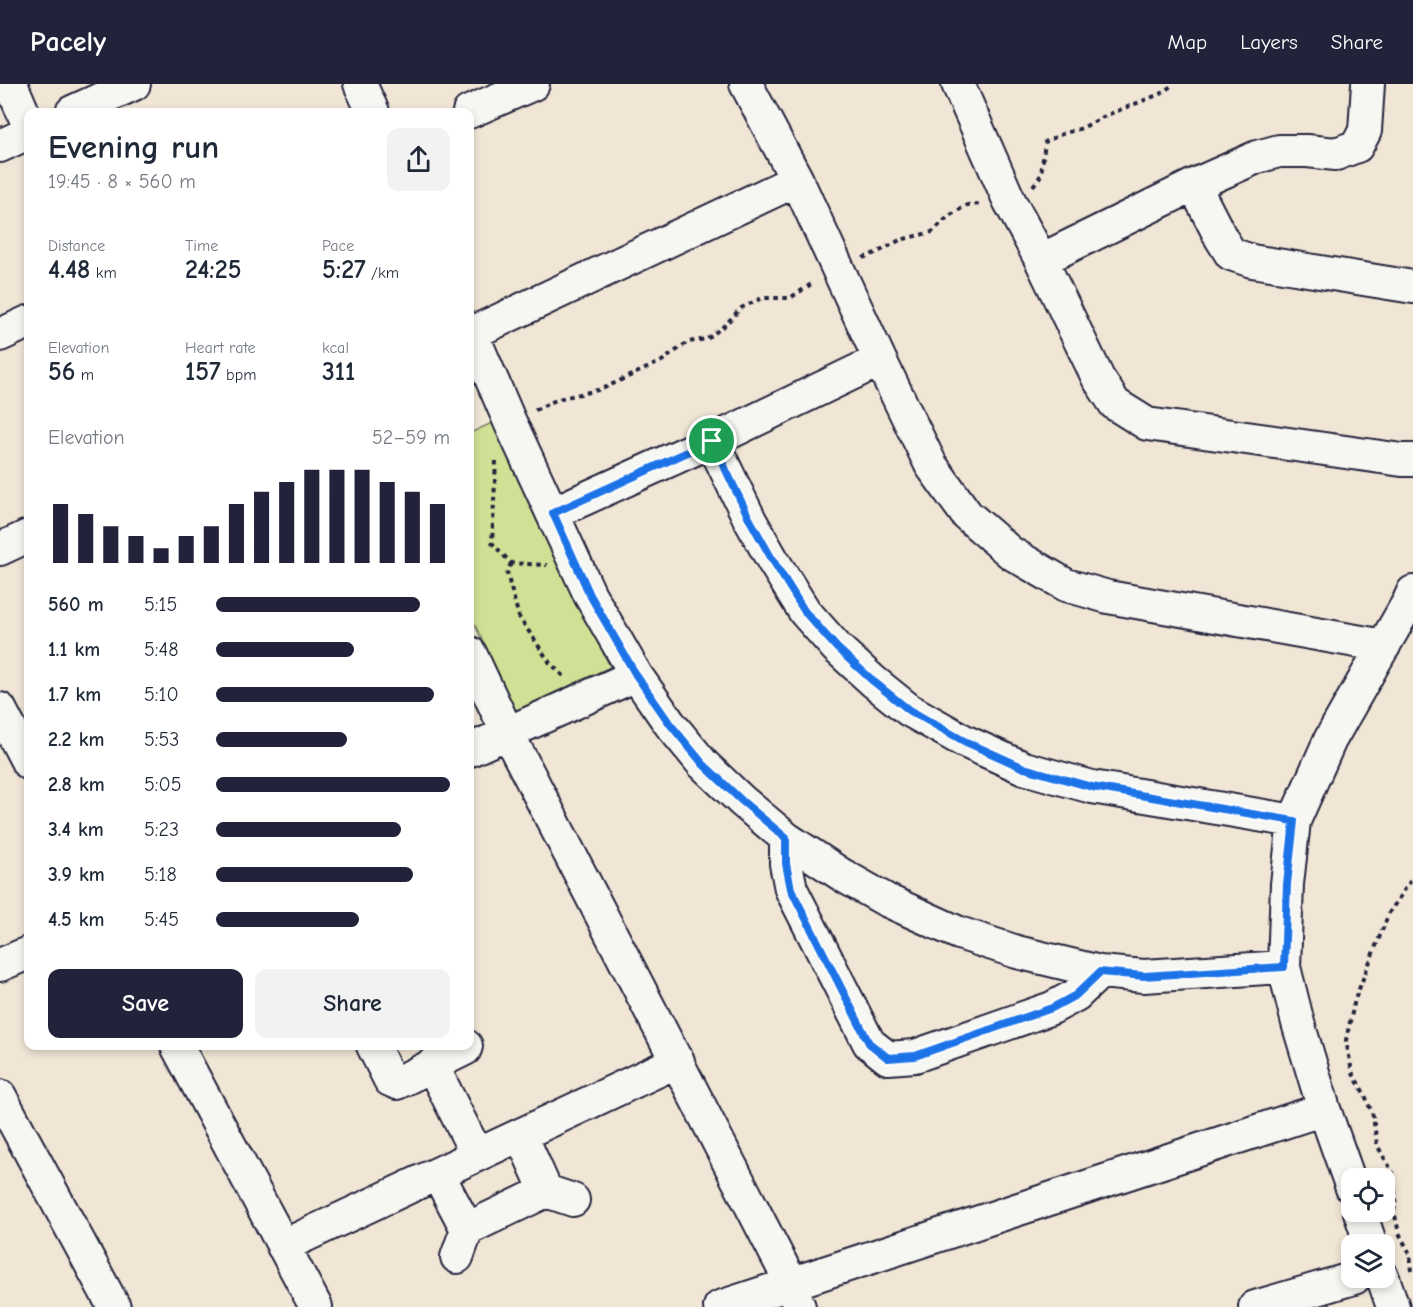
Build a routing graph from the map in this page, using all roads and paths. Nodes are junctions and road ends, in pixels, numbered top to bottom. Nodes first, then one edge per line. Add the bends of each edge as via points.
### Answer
1 (11, 84) edge
2 (134, 84) edge
3 (360, 84) edge
4 (533, 84) edge
5 (746, 84) edge
6 (958, 84) edge
7 (1368, 84) edge
8 (81, 108) edge
9 (371, 108) edge
10 (474, 110) edge
11 (24, 115) edge
12 (24, 135) edge
13 (0, 146) edge
14 (797, 180) junction
15 (1194, 185) junction
16 (1041, 260) junction
17 (1413, 287) edge
18 (24, 324) edge
19 (474, 330) edge
20 (0, 335) edge
21 (474, 341) edge
22 (880, 360) junction
23 (510, 422) junction
24 (712, 441) junction
25 (1413, 460) edge
26 (553, 513) junction
27 (24, 538) edge
28 (0, 549) edge
29 (1413, 592) edge
30 (1384, 646) junction
31 (474, 662) edge
32 (636, 675) junction
33 (586, 697) junction
34 (0, 709) edge
35 (507, 732) junction
36 (474, 748) edge
37 (24, 755) edge
38 (1294, 821) junction
39 (786, 838) junction
40 (1413, 877) edge
41 (24, 955) edge
42 (0, 966) edge
43 (1284, 967) junction
44 (1100, 972) junction
45 (179, 1050) edge
46 (375, 1050) edge
47 (463, 1050) edge
48 (678, 1061) junction
49 (432, 1065) junction
50 (0, 1096) edge
51 (1324, 1109) junction
52 (520, 1135) junction
53 (477, 1155) junction
54 (1345, 1168) edge
55 (438, 1174) junction
56 (283, 1246) junction
57 (1413, 1278) edge
58 (1341, 1282) edge
59 (1386, 1288) edge
60 (795, 1295) edge
61 (114, 1307) edge
62 (316, 1307) edge
63 (720, 1307) edge
64 (1255, 1307) edge
65 (1393, 1307) edge

1 - 11 street
2 - 8 street
3 - 9 street
4 - 10 street
5 - 14 street
6 - 16 street via 1009,200
7 - 15 street via 1365,131 1357,146 1336,154 1279,151
12 - 13 street
14 - 19 street
14 - 22 street
15 - 16 street
15 - 17 street via 1231,254 1252,261
16 - 25 street via 1098,378 1115,404 1147,424
18 - 20 street
21 - 23 street
22 - 24 street
22 - 30 street via 931,465 967,515 1011,553 1066,585 1108,597
23 - 26 street
23 - 33 path via 495,435 492,543 511,563 507,574 519,617 550,663
24 - 26 street
24 - 38 street via 750,520 805,612 837,648 909,710 1024,768 1092,787
26 - 32 street via 590,595
27 - 28 street
29 - 30 street
30 - 38 street via 1330,740
31 - 35 street
32 - 33 street
32 - 39 street via 703,764
33 - 35 street
34 - 37 street
35 - 36 street
35 - 48 street
38 - 43 street
39 - 44 street via 885,900 960,933 1017,952
39 - 44 street via 791,889 869,1043 888,1058 915,1056 1052,1008 1076,995
40 - 57 path via 1389,913 1355,999 1346,1040 1352,1072 1373,1116 1377,1145 1393,1173 1394,1211 1410,1254
41 - 42 street
43 - 44 street via 1144,976
43 - 51 street
45 - 56 street
46 - 49 street via 390,1080 397,1083
47 - 49 street
48 - 52 street
48 - 60 street
49 - 53 street
50 - 61 street
51 - 54 street
51 - 60 street
52 - 53 street
52 - 55 street via 559,1196 462,1243
53 - 55 street
55 - 56 street
56 - 62 street
58 - 64 street
59 - 65 street
60 - 63 street

